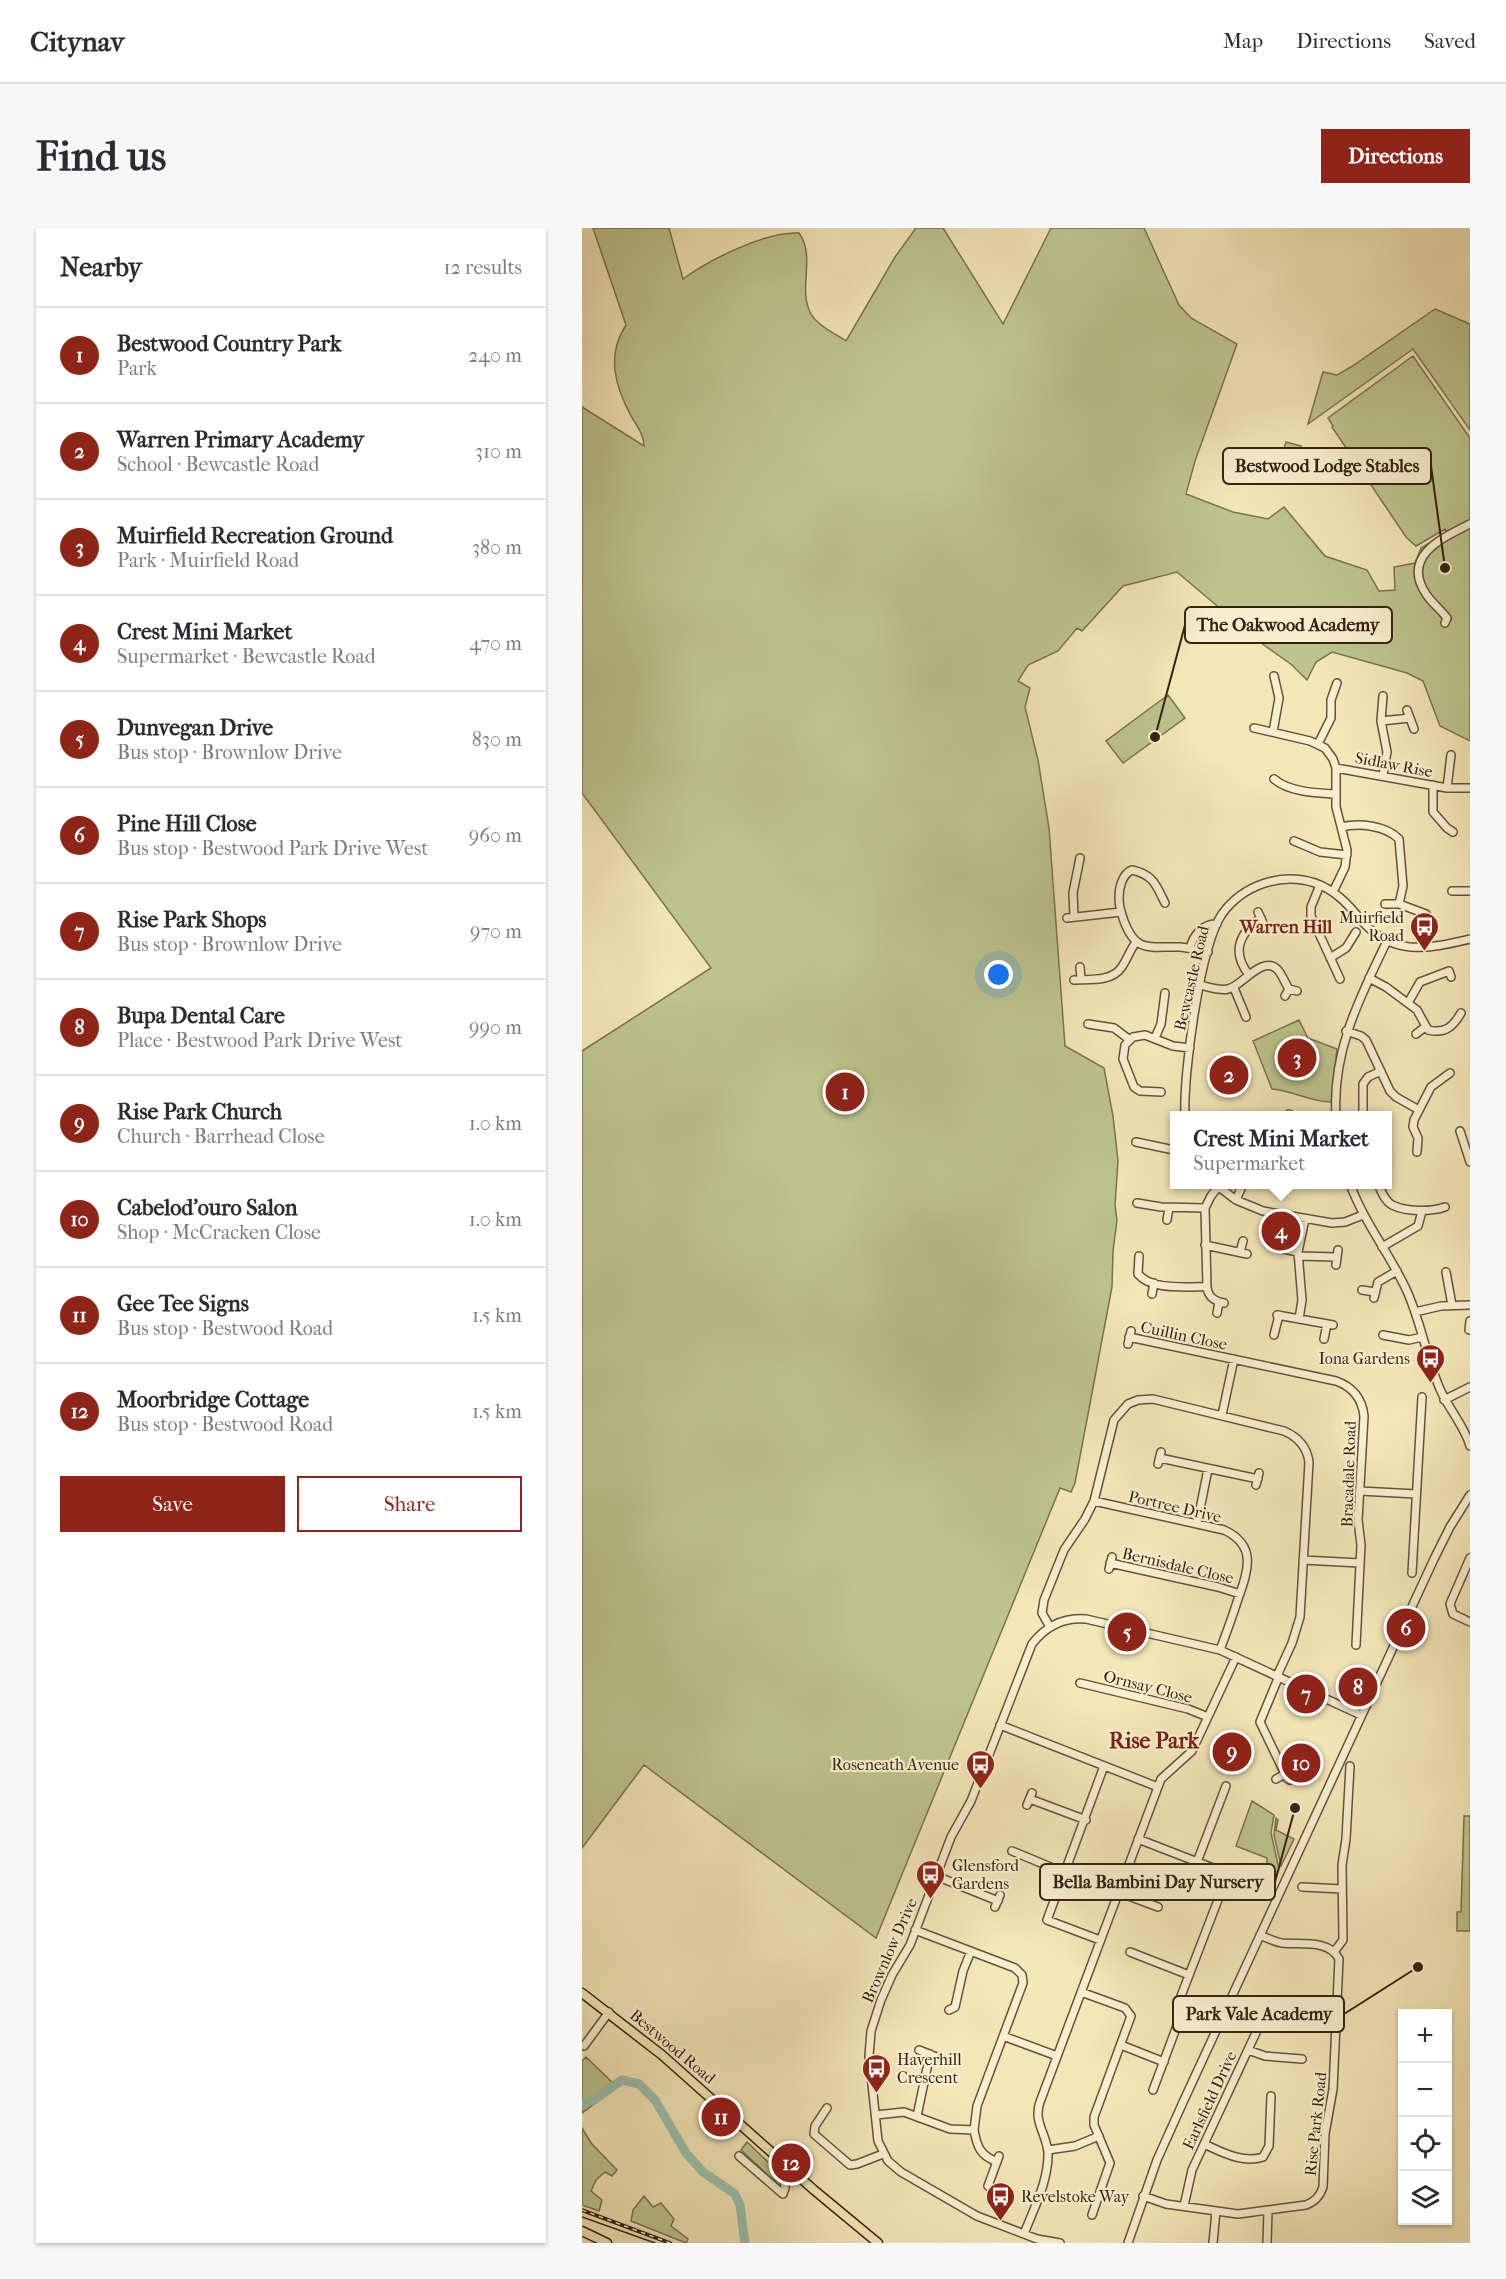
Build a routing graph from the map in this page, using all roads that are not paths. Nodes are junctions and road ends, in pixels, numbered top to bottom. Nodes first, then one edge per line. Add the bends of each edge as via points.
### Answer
1 (1470, 524) edge
2 (1445, 623) dead end
3 (1273, 682) dead end
4 (1332, 686) dead end
5 (1380, 700) dead end
6 (1381, 721) junction
7 (1254, 728) dead end
8 (1414, 729) dead end
9 (1273, 732) junction
10 (1318, 744) junction
11 (1451, 756) dead end
12 (1336, 768) junction
13 (1383, 775) junction
14 (1276, 783) dead end
15 (1433, 785) junction
16 (1446, 788) junction
17 (1470, 788) edge
18 (1335, 794) junction
19 (1341, 827) junction
20 (1439, 835) dead end
21 (1300, 841) dead end
22 (1347, 855) junction
23 (1076, 862) dead end
24 (1320, 885) junction
25 (1333, 891) junction
26 (1470, 891) edge
27 (1456, 893) dead end
28 (1165, 898) dead end
29 (1385, 904) dead end
30 (1399, 904) junction
31 (1121, 912) junction
32 (1420, 914) dead end
33 (1261, 918) dead end
34 (1217, 924) junction
35 (1357, 937) dead end
36 (1470, 939) edge
37 (1387, 941) junction
38 (1136, 942) junction
39 (1190, 948) junction
40 (1208, 952) junction
41 (1330, 958) junction
42 (1080, 967) dead end
43 (1249, 975) junction
44 (1336, 975) dead end
45 (1451, 977) dead end
46 (1369, 978) junction
47 (1411, 979) dead end
48 (1418, 984) junction
49 (1200, 985) junction
50 (1234, 988) junction
51 (1290, 992) dead end
52 (1166, 996) dead end
53 (1408, 1003) junction
54 (1242, 1013) dead end
55 (1461, 1013) dead end
56 (1092, 1027) dead end
57 (1425, 1028) junction
58 (1346, 1031) junction
59 (1416, 1034) dead end
60 (1155, 1038) junction
61 (1130, 1040) junction
62 (1190, 1048) junction
63 (1381, 1071) junction
64 (1450, 1073) dead end
65 (1156, 1094) dead end
66 (1419, 1110) junction
67 (1185, 1111) edge
68 (1336, 1111) edge
69 (1363, 1111) edge
70 (1144, 1134) dead end
71 (1460, 1136) dead end
72 (1415, 1147) dead end
73 (1170, 1149) edge
74 (1470, 1162) edge
75 (1215, 1189) edge
76 (1221, 1189) edge
77 (1241, 1189) edge
78 (1352, 1189) edge
79 (1383, 1189) edge
80 (1236, 1200) junction
81 (1141, 1206) dead end
82 (1445, 1207) dead end
83 (1169, 1208) junction
84 (1205, 1208) junction
85 (1422, 1211) junction
86 (1363, 1215) junction
87 (1305, 1219) junction
88 (1167, 1220) dead end
89 (1243, 1241) dead end
90 (1205, 1245) junction
91 (1382, 1247) junction
92 (1284, 1250) dead end
93 (1298, 1254) junction
94 (1337, 1257) dead end
95 (1140, 1262) dead end
96 (1396, 1271) junction
97 (1449, 1274) dead end
98 (1154, 1283) junction
99 (1207, 1287) junction
100 (1362, 1290) dead end
101 (1152, 1294) dead end
102 (1452, 1305) junction
103 (1470, 1305) edge
104 (1415, 1312) junction
105 (1217, 1313) dead end
106 (1299, 1319) junction
107 (1470, 1321) edge
108 (1469, 1330) edge
109 (1274, 1335) dead end
110 (1129, 1337) dead end
111 (1422, 1337) junction
112 (1324, 1339) dead end
113 (1388, 1339) dead end
114 (1234, 1359) junction
115 (1470, 1387) edge
116 (1422, 1397) dead end
117 (1444, 1400) junction
118 (1222, 1415) junction
119 (1467, 1433) edge
120 (1470, 1446) edge
121 (1160, 1458) dead end
122 (1208, 1469) junction
123 (1258, 1479) dead end
124 (1360, 1491) junction
125 (1416, 1494) junction
126 (1470, 1494) edge
127 (1094, 1501) junction
128 (1197, 1524) junction
129 (1303, 1560) junction
130 (1469, 1561) edge
131 (1110, 1563) dead end
132 (1360, 1563) junction
133 (1412, 1574) dead end
134 (1240, 1594) junction
135 (1470, 1622) edge
136 (1050, 1627) junction
137 (1356, 1645) dead end
138 (1220, 1650) junction
139 (1236, 1657) junction
140 (1278, 1676) junction
141 (1080, 1683) dead end
142 (1361, 1715) junction
143 (1208, 1717) junction
144 (999, 1725) junction
145 (1104, 1766) junction
146 (1350, 1766) dead end
147 (1276, 1779) dead end
148 (1158, 1786) junction
149 (1226, 1791) dead end
150 (1030, 1799) dead end
151 (1086, 1820) junction
152 (1138, 1839) junction
153 (1012, 1851) dead end
154 (1197, 1862) junction
155 (1065, 1873) junction
156 (1228, 1874) junction
157 (936, 1876) junction
158 (1257, 1887) dead end
159 (1302, 1887) dead end
160 (1342, 1889) junction
161 (1118, 1892) junction
162 (998, 1901) dead end
163 (1158, 1907) dead end
164 (915, 1930) junction
165 (1260, 1935) junction
166 (1100, 1940) junction
167 (1134, 1951) dead end
168 (971, 1952) junction
169 (1334, 1952) junction
170 (1189, 1974) junction
171 (1081, 1992) junction
172 (582, 1993) edge
173 (1337, 2004) junction
174 (949, 2010) dead end
175 (609, 2012) junction
176 (1004, 2036) junction
177 (1121, 2045) junction
178 (584, 2046) dead end
179 (919, 2050) dead end
180 (1248, 2050) junction
181 (930, 2054) junction
182 (1057, 2056) junction
183 (939, 2058) dead end
184 (1302, 2059) dead end
185 (1164, 2062) junction
186 (1154, 2090) dead end
187 (1271, 2096) dead end
188 (827, 2113) dead end
189 (876, 2115) junction
190 (917, 2116) junction
191 (974, 2130) junction
192 (1099, 2136) junction
193 (1204, 2144) junction
194 (1048, 2151) junction
195 (883, 2154) junction
196 (742, 2157) dead end
197 (781, 2159) junction
198 (988, 2186) dead end
199 (1143, 2196) junction
200 (1184, 2206) junction
201 (1216, 2211) junction
202 (1268, 2211) junction
203 (1092, 2215) dead end
204 (1024, 2234) junction
205 (583, 2235) edge
206 (607, 2243) edge
207 (878, 2243) edge
208 (1060, 2243) edge
209 (1128, 2243) edge
210 (1213, 2243) edge
211 (1266, 2243) edge

1 - 2 street via 1434,543 1420,564 1419,582 1448,618
3 - 9 street via 1279,698
4 - 10 street via 1331,718
5 - 6 street
6 - 8 street via 1408,714
6 - 13 street via 1387,752
7 - 9 street
9 - 10 street
10 - 12 street via 1331,755
11 - 16 street, Sidlaw Rise
12 - 13 street, Sidlaw Rise
12 - 18 street
13 - 15 street, Sidlaw Rise
14 - 18 street
15 - 16 street, Sidlaw Rise
15 - 20 street via 1433,812 1450,830
16 - 17 street, Sidlaw Rise
18 - 19 street
19 - 22 street
19 - 30 street via 1363,825 1390,832 1399,839 1403,886
21 - 22 street via 1320,852
22 - 25 street
23 - 31 street via 1071,918
24 - 25 street, Bewcastle Road
24 - 34 street, Bewcastle Road via 1290,879 1266,882 1241,895
24 - 41 street via 1311,916
25 - 37 street, Bewcastle Road
26 - 27 street
28 - 31 street via 1149,876 1128,868 1119,898
29 - 30 street
30 - 32 street
31 - 38 street
33 - 43 street via 1247,929 1240,942 1240,958
34 - 39 street via 1207,925 1194,936
34 - 40 street, Bewcastle Road
35 - 41 street
36 - 37 street, Bewcastle Road via 1416,949
37 - 46 street
38 - 39 street via 1154,948
38 - 42 street via 1122,968 1108,977 1078,980
39 - 40 street
40 - 49 street, Bewcastle Road
41 - 44 street
43 - 50 street
43 - 51 street via 1277,964
45 - 48 street via 1449,971
46 - 53 street
46 - 58 street
47 - 48 street
48 - 53 street
49 - 50 street via 1221,990
49 - 62 street, Bewcastle Road
50 - 54 street
52 - 60 street
53 - 57 street via 1419,1013
55 - 57 street via 1457,1026 1440,1032
56 - 61 street via 1114,1028
57 - 59 street
58 - 63 street via 1366,1040
58 - 68 street via 1337,1073
60 - 61 street via 1141,1035
60 - 62 street
61 - 65 street via 1123,1059 1131,1089
62 - 67 street, Bewcastle Road
63 - 66 street via 1393,1095
63 - 69 street via 1363,1084
64 - 66 street via 1443,1082 1431,1087
66 - 72 street via 1413,1124 1418,1136
70 - 73 street via 1139,1143
71 - 74 street
75 - 84 street
76 - 80 street
77 - 80 street
78 - 86 street
79 - 85 street via 1392,1205
80 - 87 street via 1263,1211
81 - 83 street
82 - 85 street
83 - 84 street
83 - 88 street
84 - 90 street
85 - 91 street via 1418,1226
86 - 87 street via 1339,1223
86 - 91 street
87 - 93 street
89 - 90 street via 1244,1253
90 - 99 street
91 - 96 street
92 - 93 street
93 - 94 street
93 - 106 street via 1302,1300
95 - 98 street via 1137,1269 1141,1277
96 - 100 street via 1382,1278 1374,1295
96 - 104 street
97 - 102 street
98 - 99 street
98 - 101 street
99 - 105 street via 1210,1296 1221,1302
102 - 103 street
102 - 104 street
104 - 111 street
106 - 109 street via 1278,1315
106 - 112 street via 1330,1324
107 - 108 street
110 - 114 street, Cuillin Close
111 - 113 street
111 - 117 street
114 - 118 street
114 - 124 street, Bracadale Road via 1336,1381 1356,1393 1364,1416
115 - 117 street
116 - 125 street via 1425,1408
117 - 119 street
118 - 127 street via 1153,1399 1128,1404 1112,1425
118 - 129 street via 1284,1431 1299,1440 1308,1453
119 - 120 street
121 - 122 street
122 - 123 street
122 - 128 street
124 - 125 street
124 - 132 street, Bracadale Road
125 - 133 street via 1416,1557
126 - 142 street via 1441,1543
127 - 128 street, Portree Drive
127 - 136 street via 1064,1550 1044,1600 1042,1613
128 - 134 street, Portree Drive via 1230,1533 1243,1546 1249,1566
129 - 132 street
129 - 140 street via 1298,1626
130 - 135 street via 1450,1604 1453,1614
131 - 134 street, Bernisdale Close
132 - 137 street, Bracadale Road
134 - 138 street, Portree Drive
136 - 138 street via 1070,1619 1086,1619
136 - 144 street, Brownlow Drive via 1027,1652
138 - 139 street
139 - 140 street
139 - 143 street
140 - 142 street
140 - 147 street via 1260,1722 1288,1777
141 - 143 street, Ornsay Close
142 - 165 street
143 - 148 street via 1192,1751 1165,1773
144 - 145 street
144 - 157 street, Brownlow Drive via 971,1801
145 - 148 street
145 - 151 street
146 - 160 street
148 - 152 street
149 - 154 street
150 - 151 street
151 - 155 street
152 - 154 street
152 - 161 street
153 - 155 street
154 - 156 street
155 - 166 street via 1046,1923
156 - 158 street
156 - 170 street
157 - 162 street
157 - 164 street, Brownlow Drive
159 - 160 street
160 - 169 street via 1342,1940
161 - 163 street
161 - 166 street
164 - 168 street
164 - 189 street, Brownlow Drive via 886,1986 871,2031 869,2056
165 - 169 street via 1277,1942 1322,1946
165 - 199 street
166 - 171 street
167 - 170 street
168 - 174 street via 955,2007
168 - 176 street via 1015,1968 1022,1975 1023,1983
169 - 173 street, Rise Park Road via 1340,1963
170 - 185 street via 1180,1998 1181,2015
171 - 177 street via 1129,2011 1131,2018
171 - 182 street
172 - 175 main road, Bestwood Road
173 - 180 street, Earlsfield Drive via 1274,2003 1267,2009
173 - 202 street, Rise Park Road via 1323,2187 1311,2204
175 - 178 street
175 - 197 main road, Bestwood Road
176 - 182 street
176 - 191 street via 977,2106
177 - 185 street
177 - 192 street via 1094,2117
179 - 181 street
180 - 184 street via 1265,2056
180 - 193 street, Earlsfield Drive
181 - 183 street
181 - 190 street
182 - 194 street via 1037,2112
185 - 186 street
187 - 193 street via 1269,2146 1263,2157 1239,2158
188 - 195 street via 814,2134 846,2163 857,2164
189 - 190 street via 895,2112
189 - 195 street, Brownlow Drive
190 - 191 street via 950,2128
191 - 198 street via 979,2151 986,2158 998,2159
192 - 194 street
192 - 203 street via 1110,2165
193 - 200 street, Earlsfield Drive via 1190,2177
194 - 204 street via 1043,2183
195 - 204 street via 901,2172 977,2216
196 - 197 street via 783,2194
197 - 207 main road, Bestwood Road
199 - 200 street, Rise Park Road
199 - 209 street
200 - 201 street, Rise Park Road
201 - 202 street, Rise Park Road
201 - 210 street
202 - 211 street
204 - 208 street
205 - 206 main road

